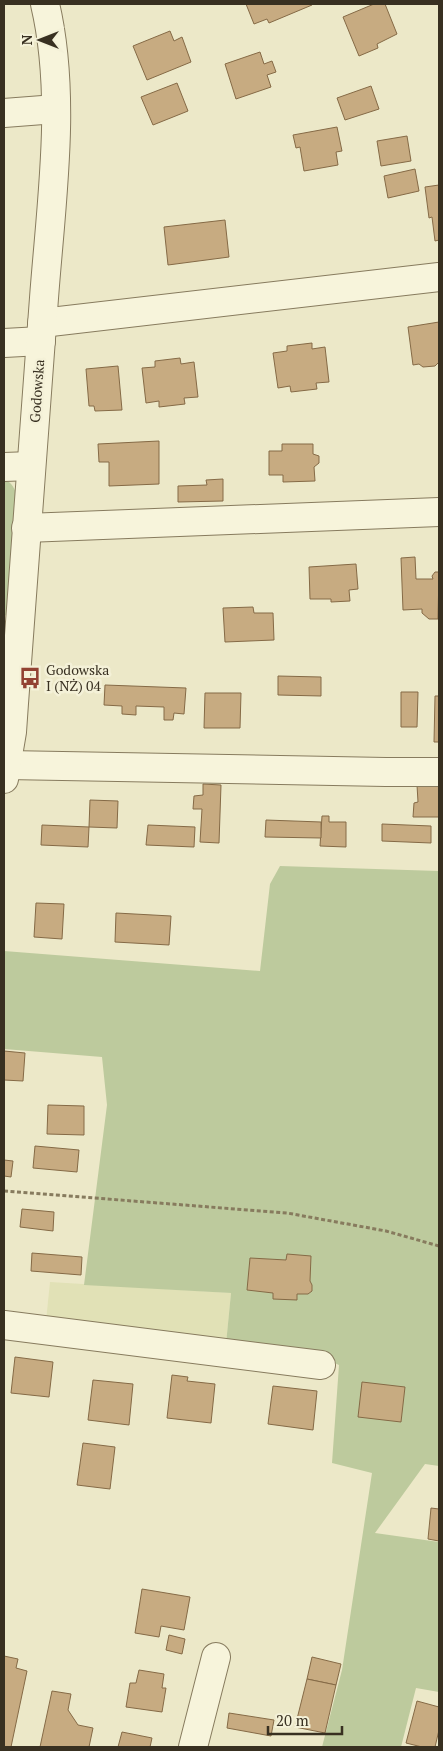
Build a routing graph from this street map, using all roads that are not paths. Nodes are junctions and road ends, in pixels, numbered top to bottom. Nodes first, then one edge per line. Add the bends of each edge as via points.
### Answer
1 (45, 4) edge
2 (56, 109) junction
3 (4, 113) edge
4 (439, 277) edge
5 (42, 332) junction
6 (4, 343) edge
7 (31, 466) junction
8 (4, 467) edge
9 (439, 512) edge
10 (26, 528) junction
11 (5, 772) edge
12 (439, 772) edge
13 (4, 1325) edge
14 (321, 1365) dead end
15 (216, 1658) dead end
16 (193, 1747) edge

1 - 2 street, Godowska via 53,43
2 - 3 street
2 - 5 street, Godowska
4 - 5 street
5 - 6 street
5 - 7 street, Godowska
7 - 8 street
7 - 10 street, Godowska
9 - 10 street
10 - 11 street, Godowska via 12,732
11 - 12 street
13 - 14 street
15 - 16 street

